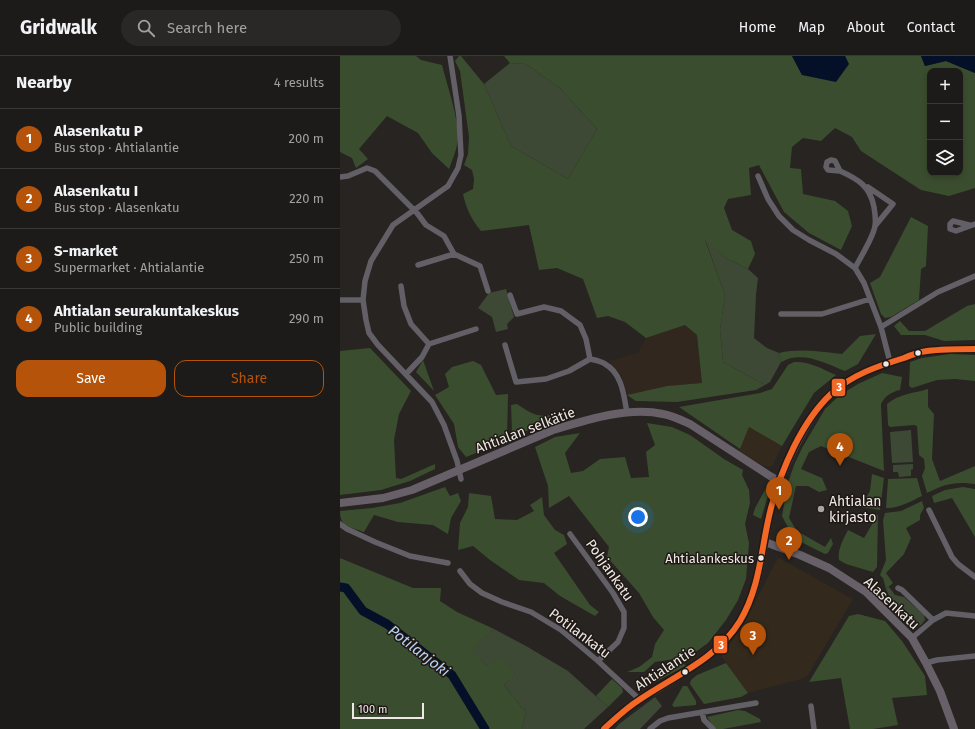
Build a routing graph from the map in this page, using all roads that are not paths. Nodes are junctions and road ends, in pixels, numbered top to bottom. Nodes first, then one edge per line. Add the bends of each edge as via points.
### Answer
1 (450, 56) edge
2 (840, 171) dead end
3 (758, 176) dead end
4 (340, 177) edge
5 (866, 186) junction
6 (413, 210) junction
7 (875, 226) junction
8 (454, 254) junction
9 (418, 265) dead end
10 (855, 268) junction
11 (975, 276) edge
12 (401, 286) dead end
13 (488, 291) dead end
14 (510, 295) dead end
15 (870, 299) junction
16 (340, 300) edge
17 (363, 300) junction
18 (781, 314) dead end
19 (881, 327) junction
20 (476, 329) dead end
21 (429, 344) junction
22 (505, 344) dead end
23 (975, 349) edge
24 (590, 359) junction
25 (890, 362) junction
26 (406, 374) junction
27 (627, 413) junction
28 (459, 470) junction
29 (461, 479) dead end
30 (779, 481) junction
31 (340, 503) edge
32 (929, 510) dead end
33 (340, 524) edge
34 (570, 534) dead end
35 (765, 542) junction
36 (448, 563) dead end
37 (460, 572) dead end
38 (975, 577) edge
39 (898, 588) dead end
40 (975, 616) edge
41 (933, 620) junction
42 (912, 638) junction
43 (975, 656) edge
44 (598, 661) junction
45 (926, 663) junction
46 (639, 699) junction
47 (756, 703) dead end
48 (812, 706) dead end
49 (702, 712) junction
50 (604, 729) edge
51 (650, 729) edge
52 (713, 729) edge
53 (814, 729) edge
54 (954, 729) edge

1 - 6 street via 459,116 461,155 458,168 448,186
2 - 5 street
3 - 10 street via 779,216 793,230 836,254
4 - 6 street via 367,168 375,171
5 - 7 street via 871,195
5 - 7 street via 893,204
6 - 8 street via 426,225 444,236
6 - 17 street via 393,226 371,261
7 - 10 street
8 - 9 street
8 - 13 street via 480,266
10 - 15 street
11 - 19 street via 938,292
12 - 21 street via 404,306 411,324
14 - 24 street via 517,314 544,307 561,310 580,325
15 - 18 street via 822,314
15 - 19 street
16 - 17 street
17 - 26 street via 369,333
19 - 25 street
20 - 21 street
21 - 26 street via 422,357
22 - 24 street via 516,382 546,379 569,371
23 - 25 street, Ahtialantie via 926,351
24 - 27 street via 606,364 617,375
25 - 30 street, Ahtialantie via 863,373 831,393 819,406 802,434
26 - 28 street via 432,402 444,425
27 - 28 street, Ahtialan selkätie via 594,418 553,430
27 - 30 street, Ahtialan selkätie via 662,414 690,424
28 - 29 street
28 - 31 street, Ahtialan selkätie via 412,490 383,498
30 - 35 street, Ahtialantie
32 - 38 street via 952,557
33 - 36 street via 346,529 410,556
34 - 44 street, Pohjankatu via 624,612 624,628 618,642
35 - 42 street, Alasenkatu via 828,568 866,592
35 - 46 street, Ahtialantie via 749,605 740,622 696,665
37 - 44 street, Potilankatu via 482,593 531,612 561,630
39 - 41 street
40 - 41 street via 946,612
41 - 42 street
42 - 45 street, Alasenkatu
43 - 45 street
44 - 46 street, Potilankatu
45 - 54 street, Alasenkatu
46 - 50 street, Ahtialantie
47 - 49 street
48 - 53 street
49 - 51 street via 668,718
49 - 52 street via 704,720

